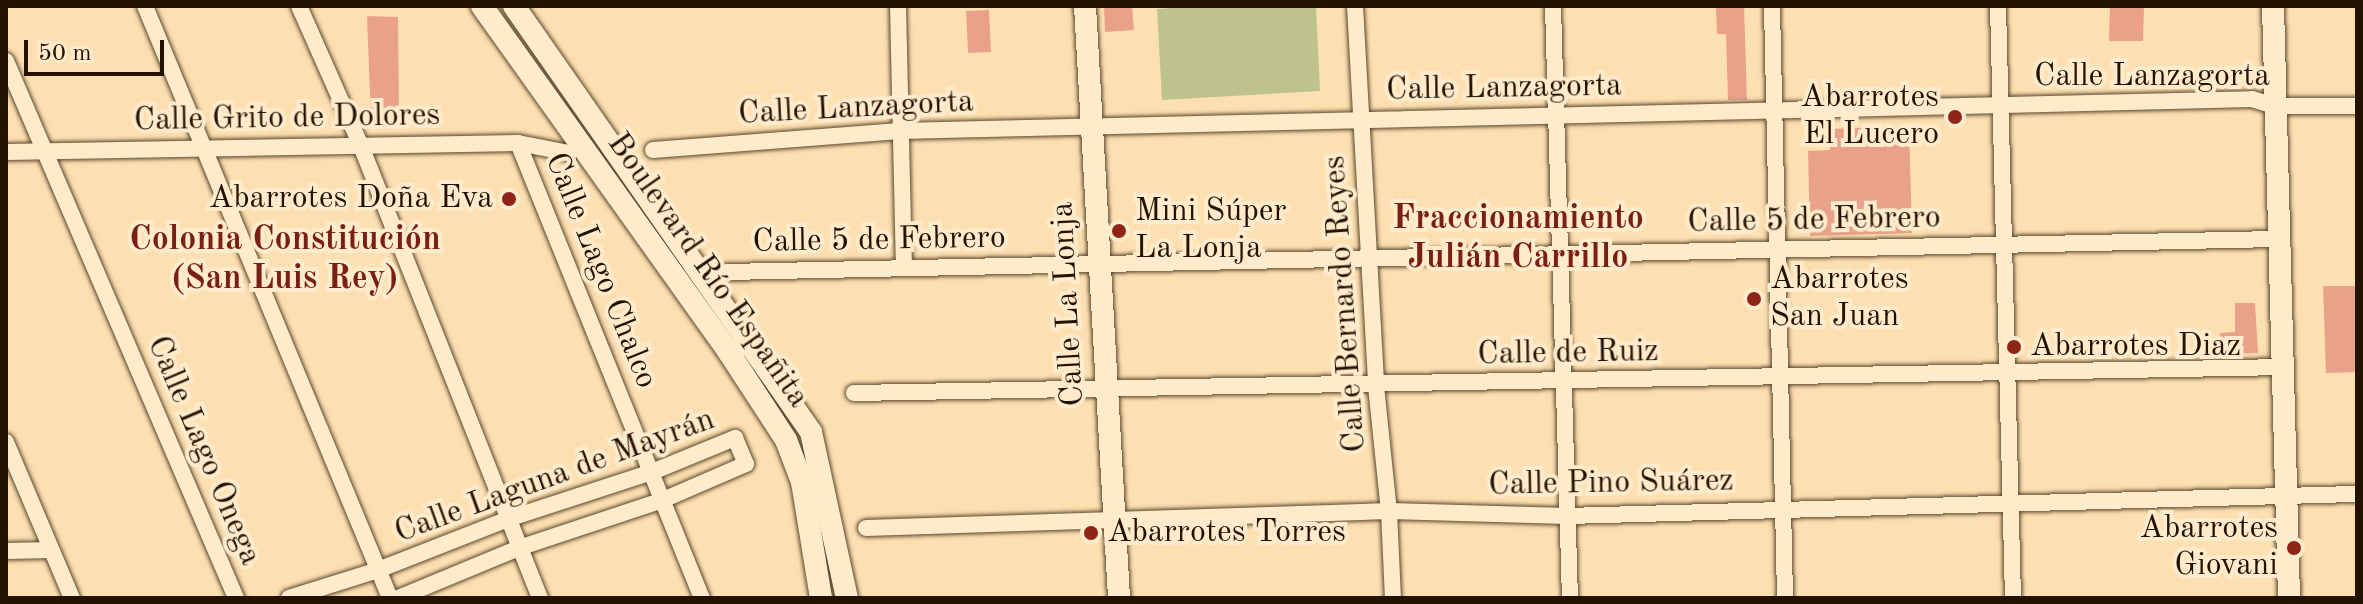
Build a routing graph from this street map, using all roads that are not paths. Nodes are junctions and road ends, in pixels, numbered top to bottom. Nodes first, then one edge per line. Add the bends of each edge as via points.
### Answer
1 (145, 6) edge
2 (299, 6) edge
3 (482, 6) edge
4 (514, 6) edge
5 (898, 6) edge
6 (1085, 6) edge
7 (1355, 6) edge
8 (1553, 6) edge
9 (1772, 6) edge
10 (1998, 6) edge
11 (2273, 6) edge
12 (6, 61) edge
13 (2000, 105) junction
14 (2275, 106) junction
15 (2357, 106) edge
16 (1774, 110) junction
17 (1556, 115) junction
18 (1361, 120) junction
19 (1091, 126) junction
20 (899, 131) junction
21 (518, 143) junction
22 (361, 146) junction
23 (203, 147) junction
24 (653, 150) dead end
25 (6, 152) edge
26 (44, 152) junction
27 (569, 153) dead end
28 (2279, 239) junction
29 (2004, 245) junction
30 (1777, 250) junction
31 (1560, 254) junction
32 (1369, 258) junction
33 (1099, 264) junction
34 (904, 268) junction
35 (727, 272) dead end
36 (2283, 367) junction
37 (2007, 373) junction
38 (1780, 377) junction
39 (1564, 382) junction
40 (1376, 386) junction
41 (1106, 389) junction
42 (854, 393) dead end
43 (6, 442) edge
44 (652, 472) junction
45 (2357, 494) edge
46 (2286, 496) junction
47 (663, 500) junction
48 (2011, 503) junction
49 (1783, 509) junction
50 (1389, 511) junction
51 (1567, 516) junction
52 (508, 519) junction
53 (1113, 519) junction
54 (866, 528) dead end
55 (519, 548) junction
56 (51, 550) junction
57 (6, 551) edge
58 (378, 570) junction
59 (72, 598) edge
60 (236, 598) edge
61 (289, 598) edge
62 (390, 598) edge
63 (398, 598) edge
64 (540, 598) edge
65 (702, 598) edge
66 (821, 598) edge
67 (847, 598) edge
68 (1119, 598) edge
69 (1393, 598) edge
70 (1570, 598) edge
71 (1785, 598) edge
72 (2013, 598) edge
73 (2289, 598) edge

1 - 23 street
2 - 22 street
3 - 66 main road, Boulevard Río Españita via 786,440 802,482
4 - 67 main road, Boulevard Río Españita via 811,432
5 - 20 street
6 - 19 main road, Calle La Lonja
7 - 18 street, Calle Bernardo Reyes
8 - 17 street
9 - 16 street
10 - 13 street
11 - 14 main road
12 - 26 street, Calle Lago Onega
13 - 14 street, Calle Lanzagorta via 2252,99
13 - 16 street, Calle Lanzagorta
13 - 29 street
14 - 15 street, Calle Lanzagorta
14 - 28 main road
16 - 17 street, Calle Lanzagorta
16 - 30 street
17 - 18 street, Calle Lanzagorta
17 - 31 street
18 - 19 street, Calle Lanzagorta
18 - 32 street, Calle Bernardo Reyes
19 - 20 street, Calle Lanzagorta
19 - 33 main road, Calle La Lonja
20 - 24 street, Calle Lanzagorta
20 - 34 street
21 - 22 street, Calle Grito de Dolores
21 - 27 street, Calle Grito de Dolores
21 - 44 street, Calle Lago Chalco
22 - 23 street, Calle Grito de Dolores
22 - 52 street
23 - 26 street, Calle Grito de Dolores
23 - 58 street
25 - 26 street, Calle Grito de Dolores
26 - 60 street, Calle Lago Onega
28 - 29 street, Calle 5 de Febrero
28 - 36 main road
29 - 30 street, Calle 5 de Febrero
29 - 37 street
30 - 31 street, Calle 5 de Febrero
30 - 38 street
31 - 32 street, Calle 5 de Febrero
31 - 39 street
32 - 33 street, Calle 5 de Febrero
32 - 40 street, Calle Bernardo Reyes
33 - 34 street, Calle 5 de Febrero
33 - 41 main road, Calle La Lonja
34 - 35 street, Calle 5 de Febrero
36 - 37 street, Calle de Ruiz
36 - 46 main road
37 - 38 street, Calle de Ruiz
37 - 48 street
38 - 39 street, Calle de Ruiz
38 - 49 street
39 - 40 street, Calle de Ruiz
39 - 51 street
40 - 41 street, Calle de Ruiz
40 - 50 street, Calle Bernardo Reyes
41 - 42 street, Calle de Ruiz
41 - 53 main road, Calle La Lonja
43 - 56 street
44 - 47 street, Calle Lago Chalco
44 - 47 street, Calle Laguna de Mayrán via 735,438 746,464
44 - 52 street, Calle Laguna de Mayrán
45 - 46 street, Calle Pino Suárez
46 - 48 street, Calle Pino Suárez
46 - 73 main road
47 - 55 street, Calle Laguna de Mayrán
47 - 65 street, Calle Lago Chalco
48 - 49 street, Calle Pino Suárez
48 - 72 street
49 - 51 street, Calle Pino Suárez
49 - 71 street
50 - 51 street, Calle Pino Suárez
50 - 53 street, Calle Pino Suárez
50 - 69 street, Calle Bernardo Reyes
51 - 70 street
52 - 55 street
52 - 58 street, Calle Laguna de Mayrán
53 - 54 street, Calle Pino Suárez
53 - 68 main road, Calle La Lonja
55 - 63 street, Calle Laguna de Mayrán
55 - 64 street
56 - 57 street
56 - 59 street
58 - 61 street, Calle Laguna de Mayrán
58 - 62 street

